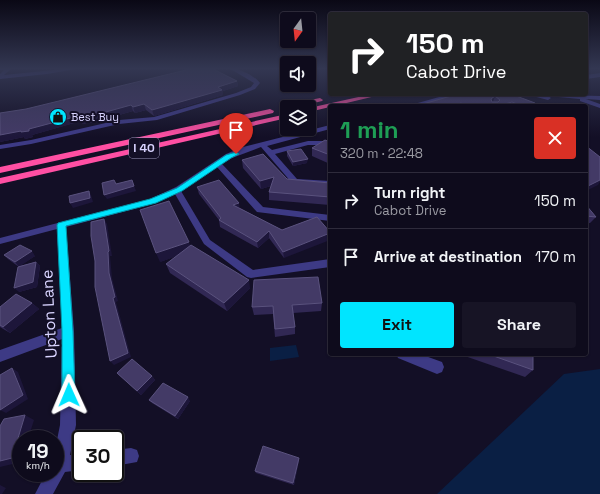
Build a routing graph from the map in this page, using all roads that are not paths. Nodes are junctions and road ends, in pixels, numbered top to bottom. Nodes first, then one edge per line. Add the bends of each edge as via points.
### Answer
1 (245, 91) edge
2 (338, 96) edge
3 (373, 96) edge
4 (449, 96) edge
5 (542, 96) edge
6 (571, 96) edge
7 (600, 98) edge
8 (434, 100) junction
9 (316, 101) edge
10 (336, 104) edge
11 (418, 104) edge
12 (442, 104) edge
13 (328, 106) edge
14 (600, 106) edge
15 (316, 108) edge
16 (280, 109) edge
17 (280, 118) edge
18 (328, 128) edge
19 (328, 143) edge
20 (263, 145) junction
21 (0, 147) edge
22 (271, 154) junction
23 (218, 164) junction
24 (0, 170) edge
25 (0, 181) edge
26 (328, 182) edge
27 (177, 191) junction
28 (328, 218) edge
29 (61, 225) junction
30 (0, 241) edge
31 (328, 263) edge
32 (68, 331) junction
33 (0, 356) edge
34 (408, 356) edge
35 (437, 367) dead end
36 (64, 445) edge
37 (51, 482) edge
38 (44, 494) edge

1 - 21 street via 156,119 118,122
2 - 9 highway, I 40
3 - 10 highway
4 - 8 street
5 - 6 street
6 - 7 street
6 - 14 street
8 - 11 street
8 - 12 street
13 - 15 highway
16 - 24 highway, I 40
17 - 25 highway, I 40
18 - 20 street
19 - 22 street via 317,142 286,148
20 - 22 street
20 - 23 street via 229,156
22 - 26 street via 296,181
23 - 27 street
23 - 28 street via 260,210
27 - 29 street via 153,201
27 - 31 street via 207,242 251,274
29 - 30 street
29 - 32 street, Upton Lane
32 - 33 street
32 - 36 street, Upton Lane via 68,425
34 - 35 street
37 - 38 street, Upton Lane

